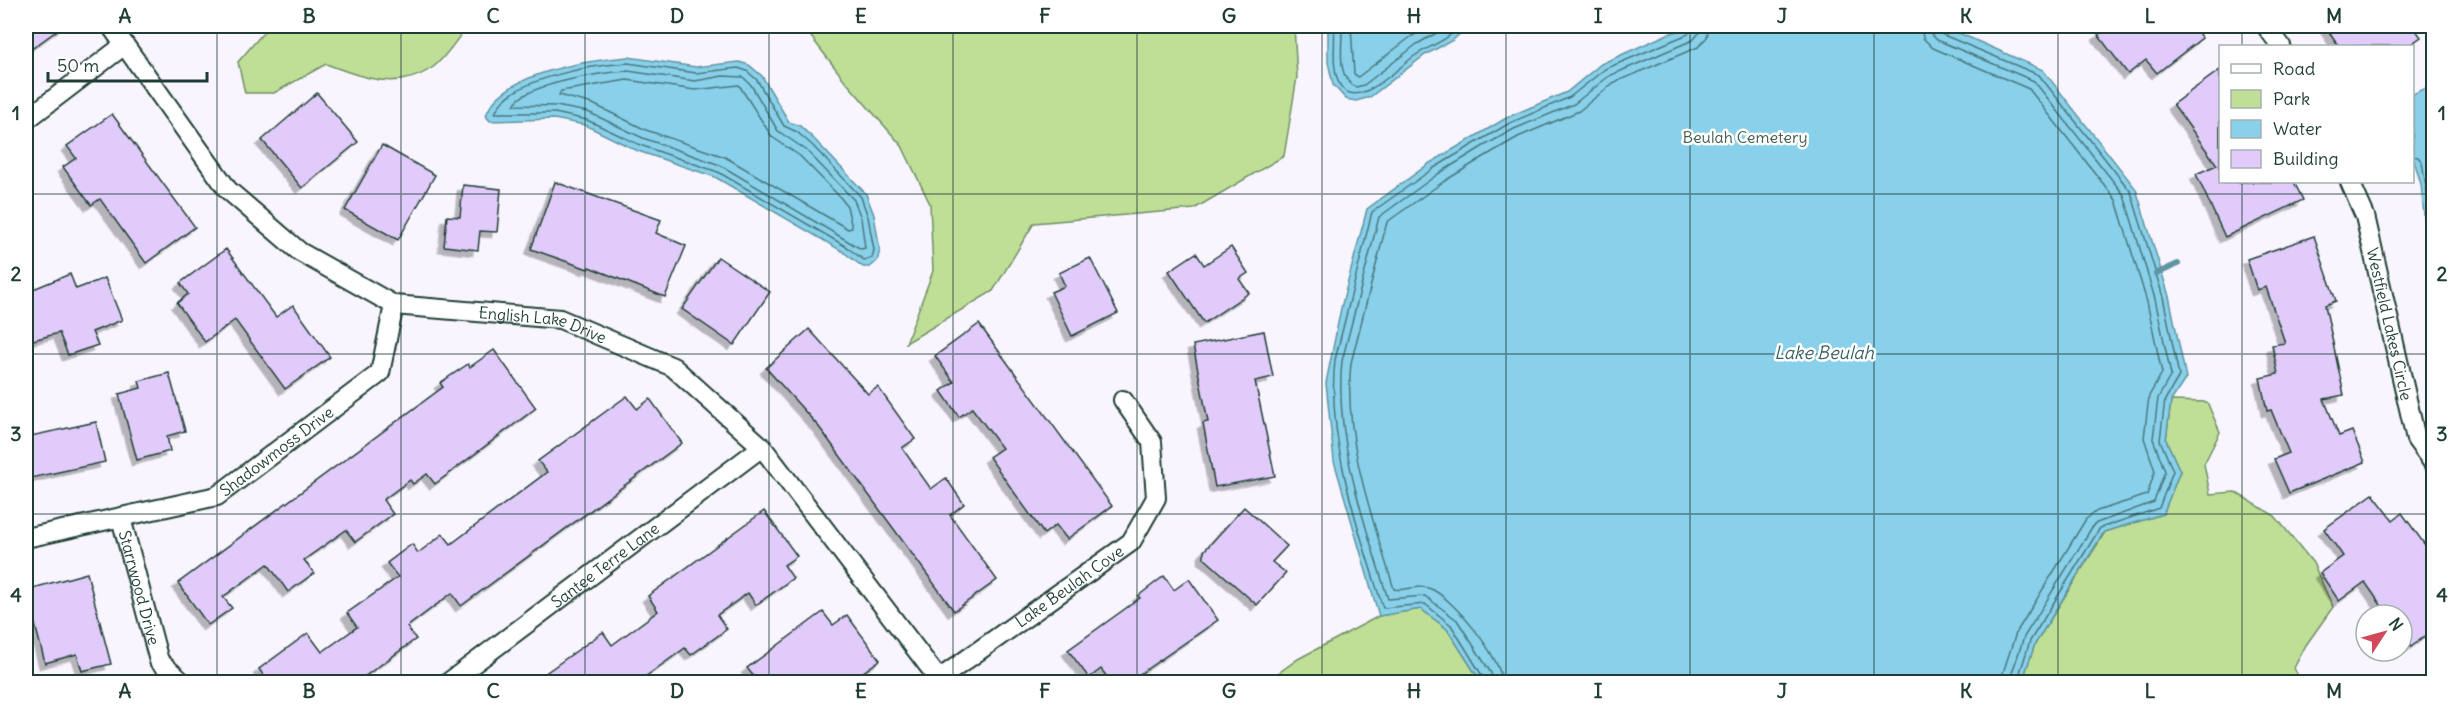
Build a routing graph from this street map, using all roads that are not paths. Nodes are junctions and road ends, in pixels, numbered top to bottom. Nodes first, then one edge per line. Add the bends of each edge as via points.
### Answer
1 (111, 26) edge
2 (2266, 26) edge
3 (2281, 45) edge
4 (123, 46) junction
5 (26, 120) edge
6 (2350, 183) edge
7 (394, 305) junction
8 (1123, 400) dead end
9 (762, 447) junction
10 (2433, 464) edge
11 (121, 518) junction
12 (26, 538) edge
13 (938, 681) edge
14 (182, 682) edge
15 (449, 682) edge

1 - 4 street, English Lake Drive
2 - 3 street
4 - 5 street
4 - 7 street, English Lake Drive via 228,190 300,252
6 - 10 street, Westfield Lakes Circle via 2365,216 2416,439
7 - 9 street, English Lake Drive via 560,319 673,367
7 - 11 street, Shadowmoss Drive via 380,373 217,496
8 - 13 street, Lake Beulah Cove via 1152,442 1156,498 1131,542
9 - 13 street, English Lake Drive
9 - 15 street, Santee Terre Lane
11 - 12 street, Shadowmoss Drive
11 - 14 street, Starrwood Drive via 159,661

